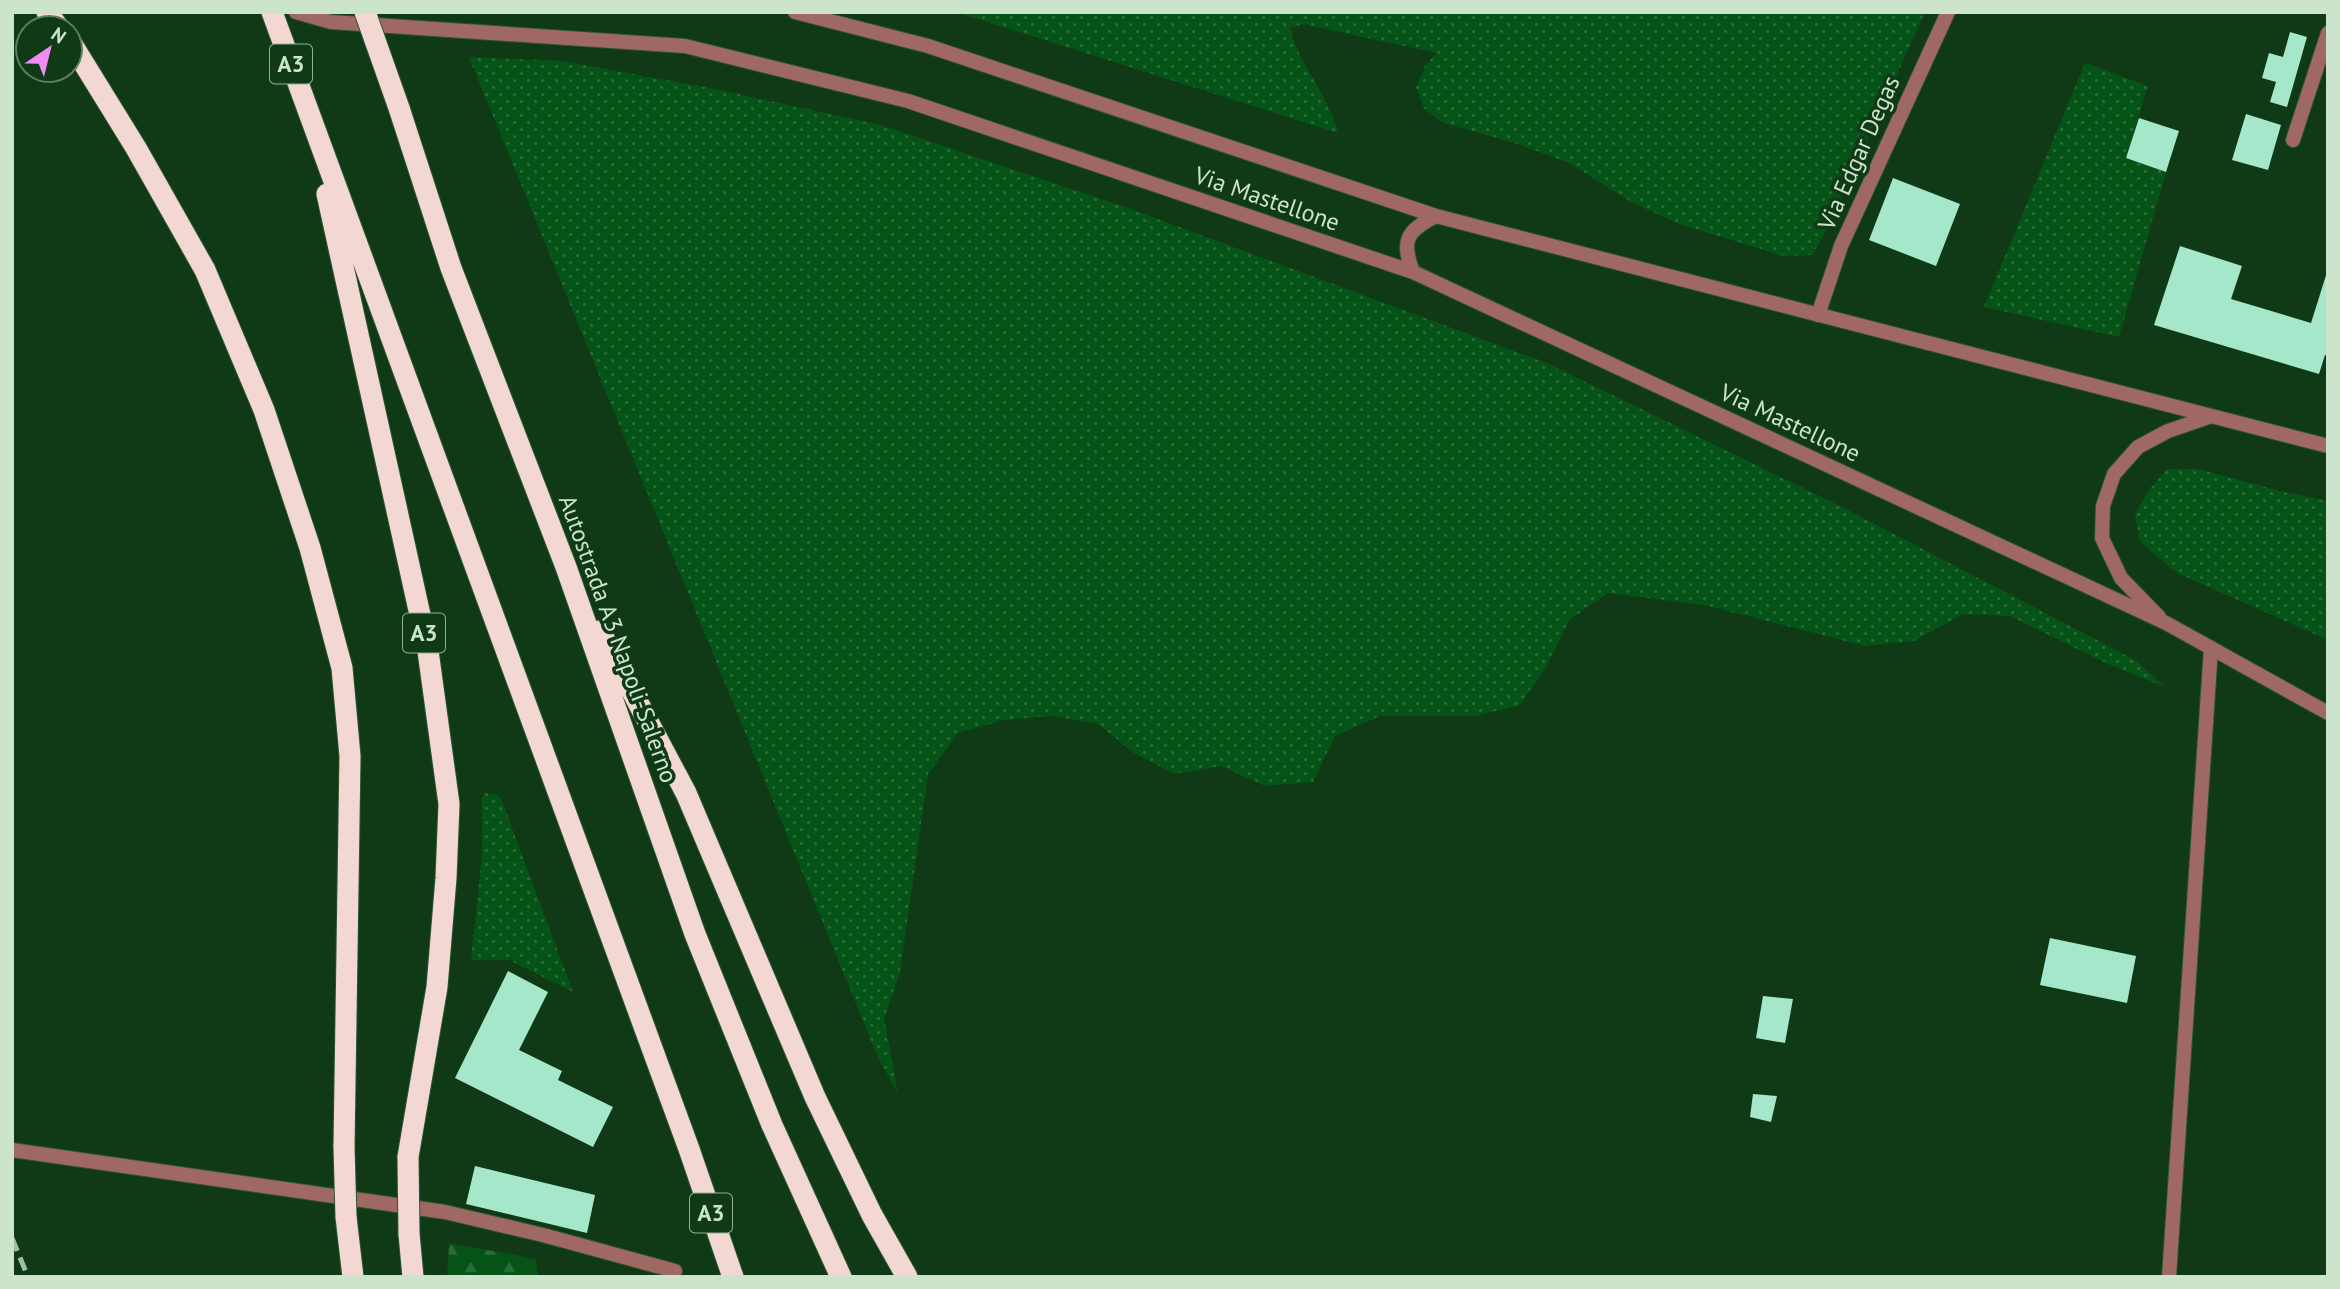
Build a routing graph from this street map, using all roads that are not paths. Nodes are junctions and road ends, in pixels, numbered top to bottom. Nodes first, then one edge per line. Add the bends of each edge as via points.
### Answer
1 (272, 12) edge
2 (296, 12) edge
3 (365, 12) edge
4 (794, 12) edge
5 (1948, 12) edge
6 (2328, 33) edge
7 (84, 64) edge
8 (310, 116) junction
9 (2293, 140) dead end
10 (1436, 216) junction
11 (1413, 272) junction
12 (1818, 315) junction
13 (2210, 417) junction
14 (2328, 446) edge
15 (566, 567) junction
16 (2166, 623) junction
17 (2211, 648) junction
18 (2328, 713) edge
19 (12, 1150) edge
20 (675, 1271) dead end
21 (353, 1277) edge
22 (413, 1277) edge
23 (733, 1277) edge
24 (841, 1277) edge
25 (907, 1277) edge
26 (2169, 1277) edge

1 - 8 highway, A3
2 - 11 street, Via Mastellone via 331,22 685,46 908,102
3 - 15 highway, Autostrada A3 Napoli-Salerno, bridge via 451,268
4 - 10 street, Via Mastellone via 928,46
5 - 12 street, Via Edgar Degas via 1842,246
6 - 9 street
7 - 21 highway, bridge via 205,270 264,410 310,548 342,668 351,756 344,1147
8 - 22 highway, A3, bridge via 428,651 449,804 437,987 408,1157
8 - 23 highway, A3
10 - 11 street via 1419,224 1407,238 1406,253
10 - 12 street, Via Mastellone
11 - 16 street, Via Mastellone
12 - 13 street, Via Mastellone
13 - 14 street, Via Mastellone
13 - 16 street, Via Mastellone via 2138,447 2114,474 2103,506 2102,538 2122,578
15 - 24 highway, Autostrada A3 Napoli-Salerno via 695,933 772,1125
15 - 25 highway via 686,793 815,1097
16 - 17 street, Via Mastellone
17 - 18 street, Via Mastellone
17 - 26 street
19 - 20 street via 445,1212

